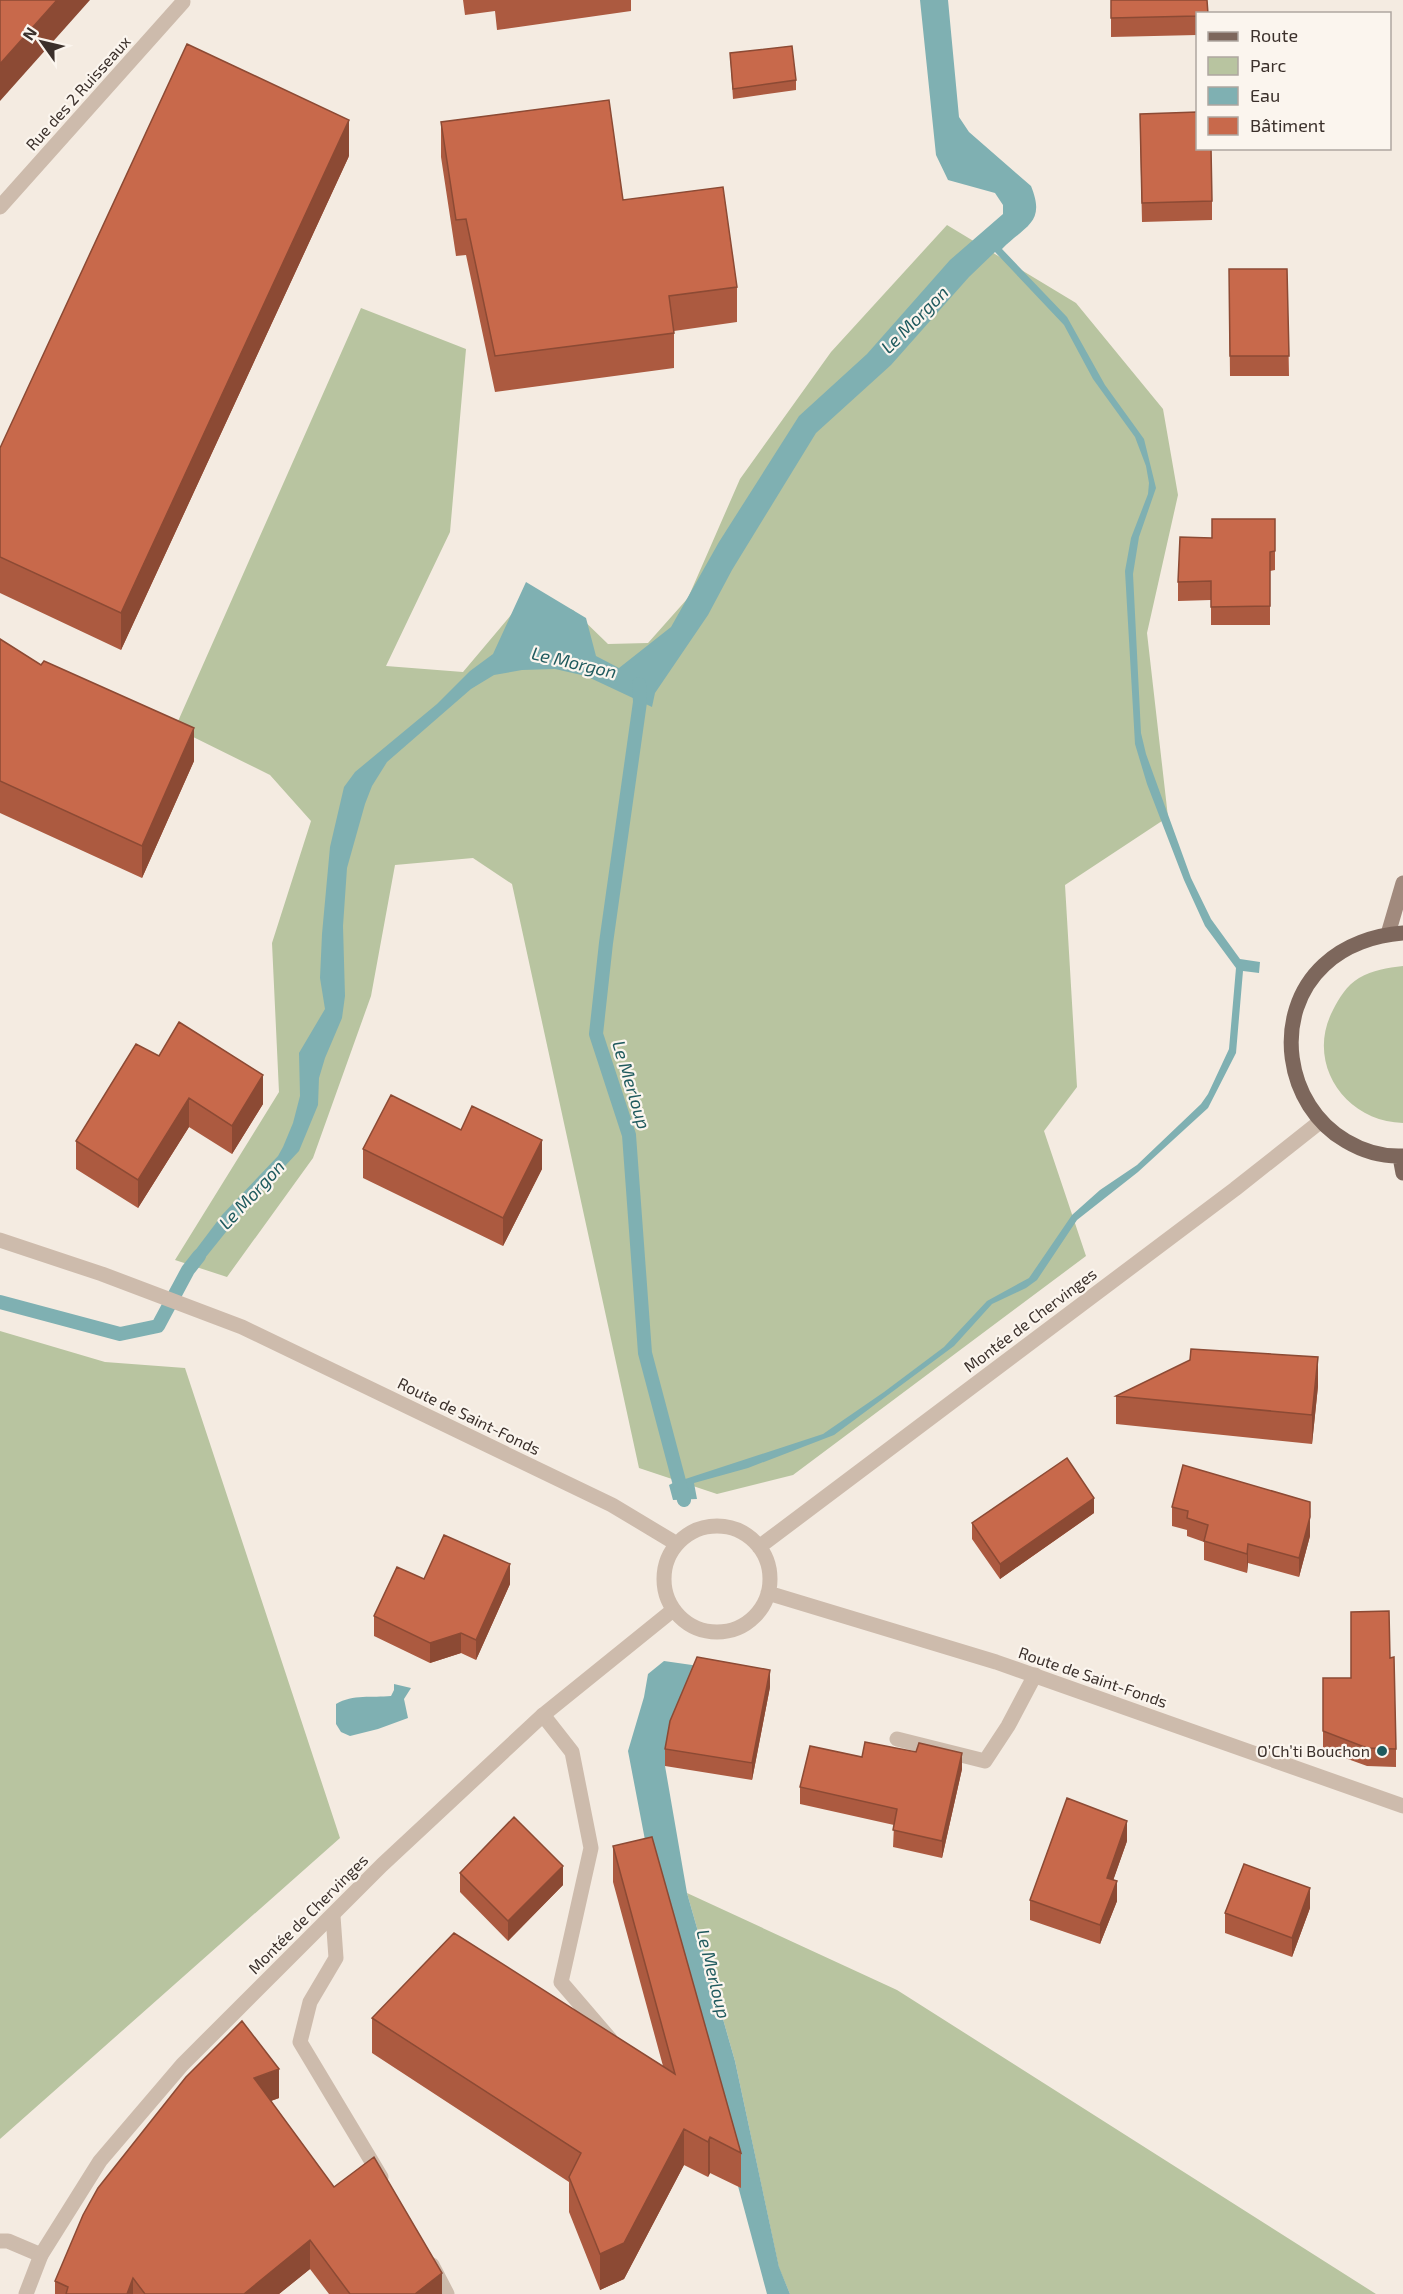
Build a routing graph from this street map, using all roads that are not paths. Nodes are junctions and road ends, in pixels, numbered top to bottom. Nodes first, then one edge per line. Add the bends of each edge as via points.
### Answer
1 (183, 2) dead end
2 (0, 207) edge
3 (1403, 884) edge
4 (1396, 934) edge
5 (1321, 1121) junction
6 (1401, 1156) edge
7 (1403, 1173) edge
8 (0, 1239) edge
9 (677, 1544) junction
10 (759, 1546) junction
11 (768, 1593) junction
12 (673, 1610) junction
13 (1035, 1675) junction
14 (543, 1715) junction
15 (897, 1739) dead end
16 (1403, 1806) edge
17 (333, 1916) junction
18 (622, 2053) edge
19 (391, 2194) edge
20 (0, 2241) edge
21 (41, 2255) junction
22 (426, 2255) edge
23 (26, 2294) edge
24 (447, 2294) edge

1 - 2 street, Rue des 2 Ruisseaux
3 - 4 main road
4 - 5 main road via 1353,944 1324,965 1300,999 1290,1047 1296,1079
5 - 6 main road via 1355,1146 1376,1154
5 - 10 street, Montée de Chervinges
6 - 7 main road
8 - 9 street, Route de Saint-Fonds via 242,1327 612,1505
9 - 10 street via 696,1530 712,1525 746,1534
9 - 12 street via 670,1553 664,1578
10 - 11 street via 768,1562
11 - 12 street via 758,1613 745,1625 727,1632 693,1627
11 - 13 street, Route de Saint-Fonds
12 - 14 street, Montée de Chervinges
13 - 15 street via 985,1761
13 - 16 street, Route de Saint-Fonds
14 - 17 street, Montée de Chervinges
14 - 18 street via 572,1752 591,1848 561,1982
17 - 19 street via 336,1958 310,2002 300,2042
17 - 21 street, Montée de Chervinges via 182,2066 100,2161
20 - 21 street
21 - 23 street, Montée de Chervinges
22 - 24 street

